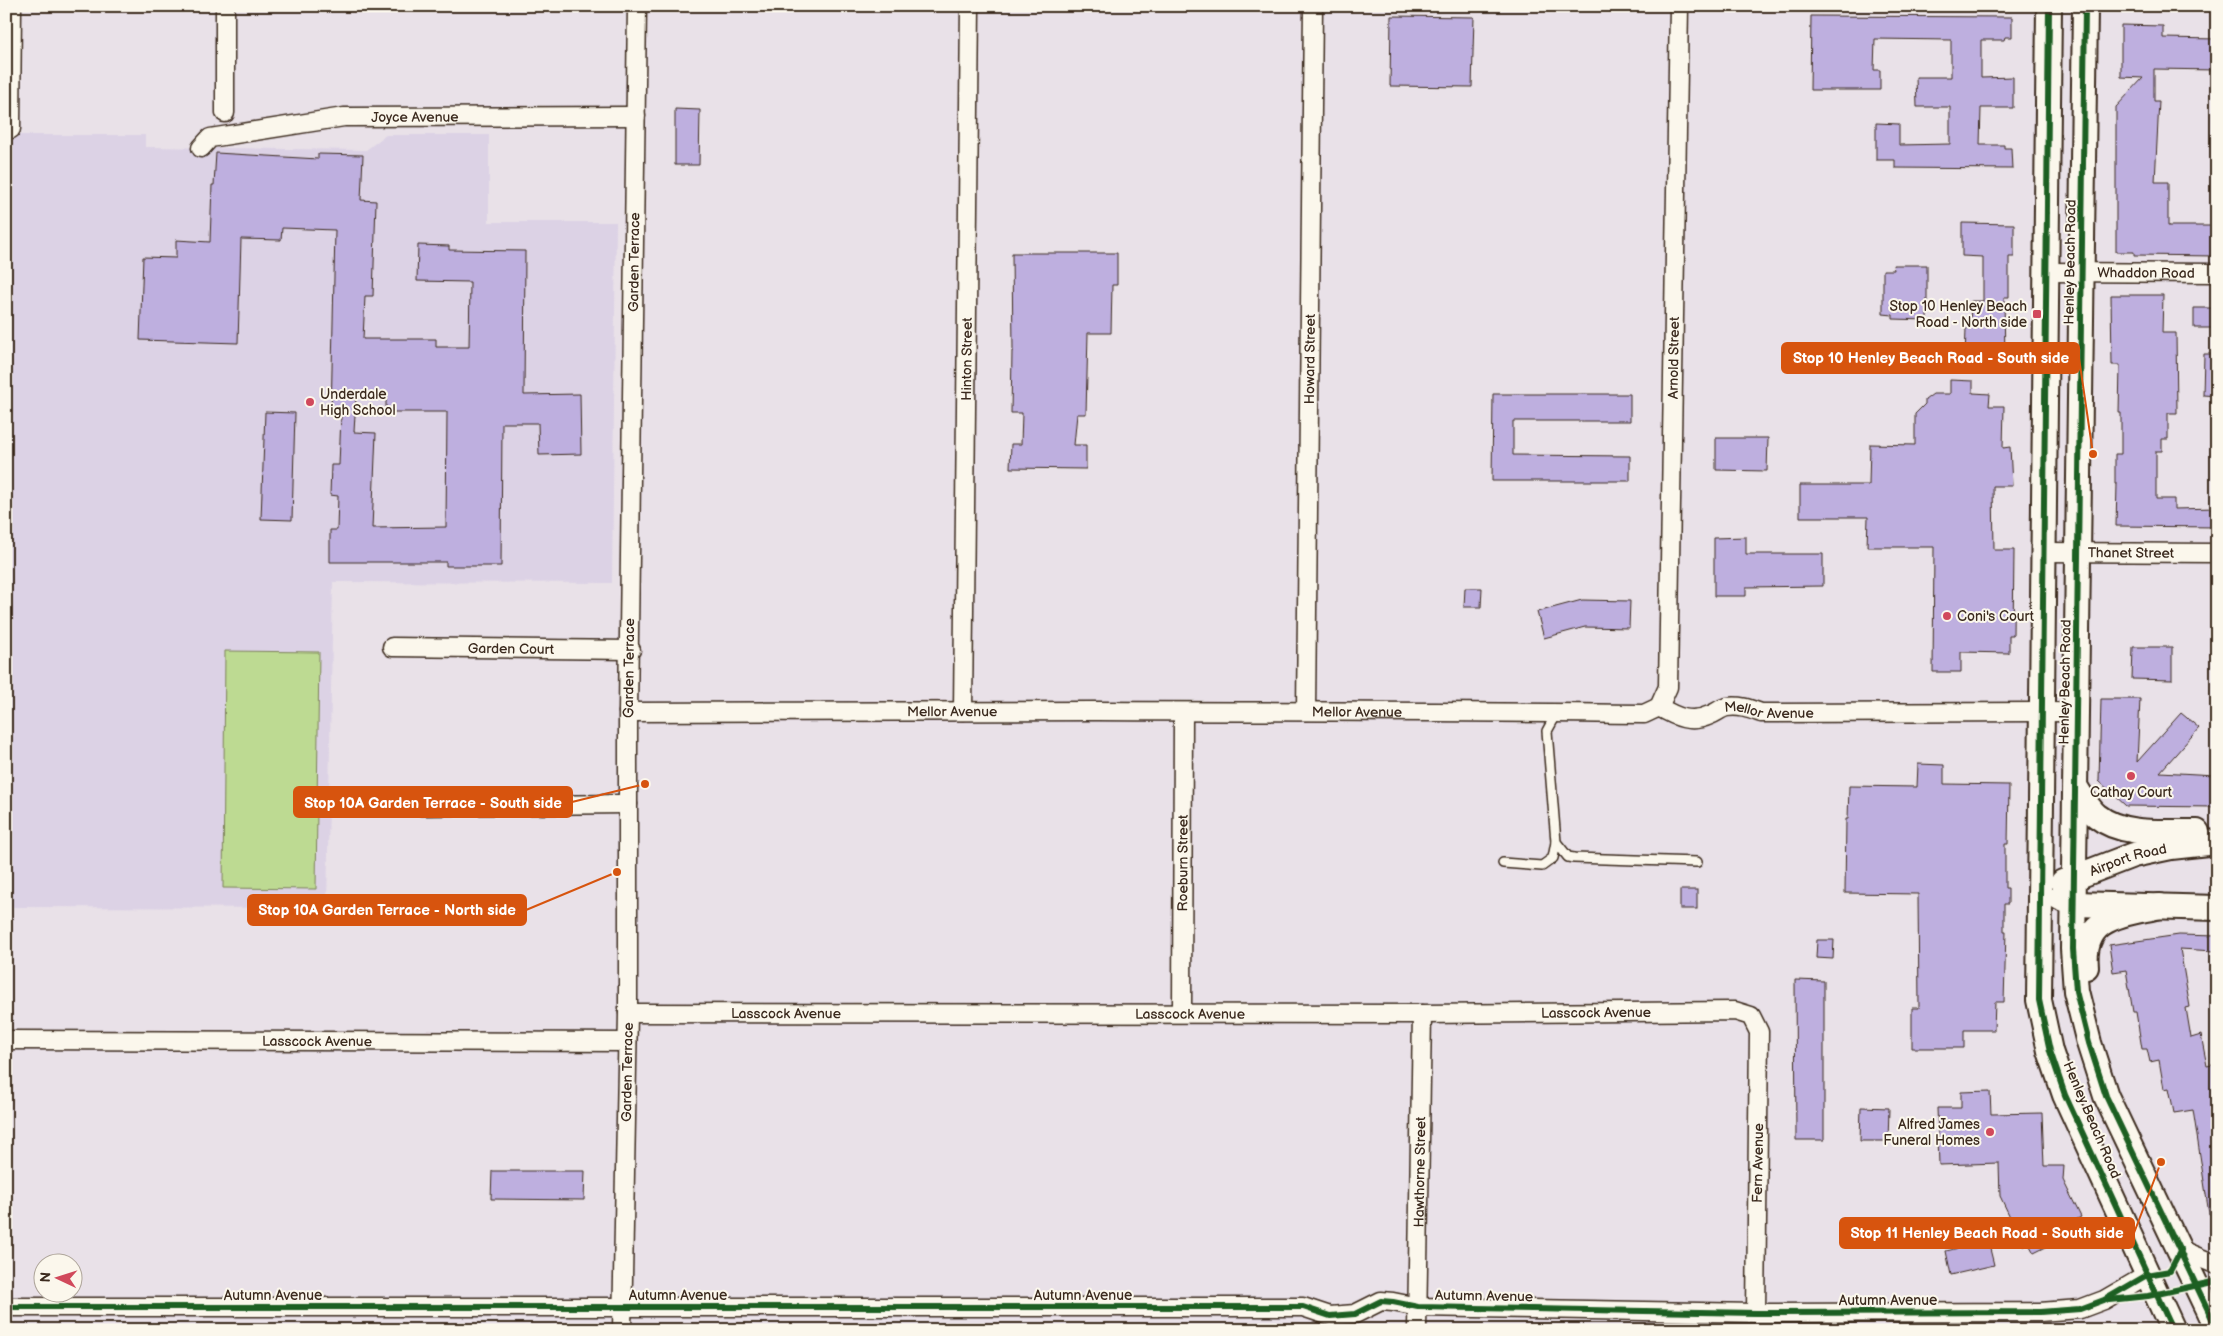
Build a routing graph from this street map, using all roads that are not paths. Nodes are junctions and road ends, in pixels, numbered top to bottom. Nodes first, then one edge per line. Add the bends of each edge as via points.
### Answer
1 (12, 6) edge
2 (225, 6) edge
3 (637, 6) edge
4 (970, 6) edge
5 (1314, 6) edge
6 (1679, 6) edge
7 (2048, 6) edge
8 (2085, 6) edge
9 (225, 113) dead end
10 (636, 116) junction
11 (11, 129) dead end
12 (201, 148) dead end
13 (2046, 272) junction
14 (2082, 272) junction
15 (2217, 273) edge
16 (2043, 552) junction
17 (2079, 552) junction
18 (2217, 552) edge
19 (392, 647) dead end
20 (631, 650) junction
21 (1659, 707) junction
22 (964, 710) junction
23 (1306, 711) junction
24 (628, 712) junction
25 (1183, 712) junction
26 (2042, 712) junction
27 (2077, 712) junction
28 (1557, 713) junction
29 (2076, 788) junction
30 (628, 804) junction
31 (422, 806) dead end
32 (2217, 833) edge
33 (1556, 842) junction
34 (2217, 842) edge
35 (1697, 862) dead end
36 (1503, 863) dead end
37 (2075, 877) junction
38 (2040, 890) junction
39 (2075, 904) junction
40 (2160, 906) junction
41 (2217, 908) edge
42 (628, 1013) junction
43 (1182, 1013) junction
44 (1422, 1014) junction
45 (1751, 1016) joint
46 (6, 1040) edge
47 (627, 1042) junction
48 (2106, 1096) junction
49 (2181, 1250) junction
50 (2217, 1265) edge
51 (2147, 1275) junction
52 (6, 1307) edge
53 (622, 1308) junction
54 (1418, 1308) junction
55 (1756, 1313) junction
56 (2217, 1328) edge
57 (622, 1330) edge
58 (1417, 1330) edge
59 (2174, 1330) edge

1 - 11 street
2 - 9 street
3 - 10 street, Garden Terrace
4 - 22 street, Hinton Street
5 - 23 street, Howard Street
6 - 21 street, Arnold Street via 1668,687
7 - 13 main road, Henley Beach Road
8 - 14 main road, Henley Beach Road
10 - 12 street, Joyce Avenue via 344,117 210,138
10 - 20 street, Garden Terrace
13 - 14 street, Whaddon Road
13 - 16 main road, Henley Beach Road
14 - 15 street, Whaddon Road
14 - 17 main road, Henley Beach Road
16 - 17 street, Thanet Street
16 - 26 main road, Henley Beach Road
17 - 18 street, Thanet Street
17 - 27 main road, Henley Beach Road
19 - 20 street, Garden Court
20 - 24 street, Garden Terrace
21 - 26 street, Mellor Avenue via 1673,716 1689,720 1700,719 1726,707 1745,707 1762,713
21 - 28 street, Mellor Avenue via 1644,714
22 - 24 street, Mellor Avenue
22 - 25 street, Mellor Avenue
23 - 25 street, Mellor Avenue
23 - 28 street, Mellor Avenue
24 - 30 street, Garden Terrace
25 - 43 street, Roeburn Street
26 - 27 street, Mellor Avenue
26 - 38 main road, Henley Beach Road
27 - 29 main road, Henley Beach Road
28 - 33 lane via 1547,731
29 - 32 main road via 2096,815 2112,826
29 - 37 main road, Henley Beach Road
30 - 31 street
30 - 42 street, Garden Terrace
33 - 35 lane via 1568,857 1574,858
33 - 36 lane via 1553,858 1542,866
34 - 37 main road, Airport Road via 2133,855
37 - 38 main road, Airport Road
37 - 39 main road, Henley Beach Road
38 - 39 main road
38 - 51 main road, Henley Beach Road via 2039,1000 2050,1051 2065,1096
39 - 40 main road
39 - 48 main road, Henley Beach Road via 2073,949 2076,991
40 - 41 main road
40 - 48 main road via 2111,917 2096,926 2088,940 2085,957 2088,997
42 - 43 street, Lasscock Avenue
42 - 47 street, Garden Terrace
43 - 44 street, Lasscock Avenue
44 - 45 street, Lasscock Avenue via 1735,1012
44 - 54 street, Hawthorne Street
45 - 55 street, Fern Avenue via 1759,1032
46 - 47 street, Lasscock Avenue
47 - 53 street, Garden Terrace
48 - 49 main road, Henley Beach Road
49 - 50 street
49 - 56 main road, Henley Beach Road
51 - 55 street, Autumn Avenue via 2104,1300 2080,1309 2040,1312
51 - 59 main road, Henley Beach Road
52 - 53 street, Autumn Avenue
53 - 54 street, Autumn Avenue via 1303,1307 1330,1316 1355,1314 1381,1301
53 - 57 street, Garden Terrace
54 - 55 street, Autumn Avenue
54 - 58 street, Hawthorne Street

